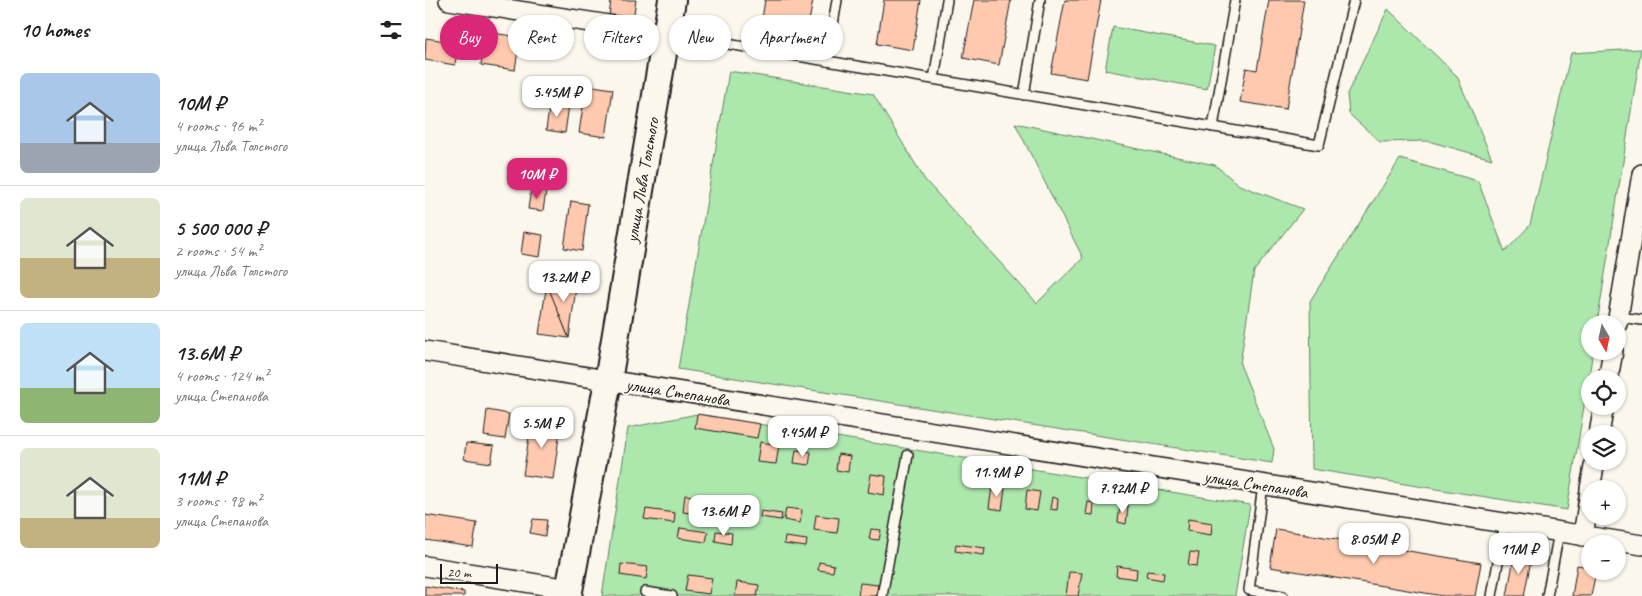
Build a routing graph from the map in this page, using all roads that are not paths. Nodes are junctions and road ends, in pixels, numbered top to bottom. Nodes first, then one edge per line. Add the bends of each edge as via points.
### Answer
1 (449, 0) edge
2 (672, 0) edge
3 (837, 0) edge
4 (947, 0) edge
5 (1040, 0) edge
6 (1235, 0) edge
7 (1354, 0) edge
8 (667, 34) junction
9 (827, 61) junction
10 (934, 79) junction
11 (1024, 95) junction
12 (1213, 127) junction
13 (1642, 174) edge
14 (1619, 315) edge
15 (1626, 320) edge
16 (1642, 320) edge
17 (425, 351) edge
18 (608, 381) junction
19 (908, 454) dead end
20 (1263, 485) junction
21 (1505, 523) junction
22 (1559, 532) junction
23 (1581, 536) edge
24 (1626, 543) edge
25 (1642, 545) edge
26 (425, 566) edge
27 (645, 592) dead end
28 (569, 593) edge
29 (672, 596) edge
30 (882, 596) edge
31 (1283, 596) edge
32 (1491, 596) edge
33 (1547, 596) edge

1 - 8 street
2 - 8 street, улица Льва Толстого
3 - 9 lane
4 - 10 lane
5 - 11 lane
6 - 12 lane
7 - 12 lane via 1319,145
8 - 9 lane
8 - 18 street, улица Льва Толстого
9 - 10 lane
10 - 11 lane
11 - 12 lane
13 - 14 street
15 - 16 lane
17 - 18 street, улица Степанова
18 - 20 street, улица Степанова
18 - 28 street, улица Льва Толстого
19 - 30 lane
20 - 21 street, улица Степанова
20 - 31 lane via 1249,590
21 - 22 street, улица Степанова
21 - 32 lane
22 - 23 street, улица Степанова
22 - 33 lane
24 - 25 street, улица Степанова
26 - 28 street
27 - 29 lane

